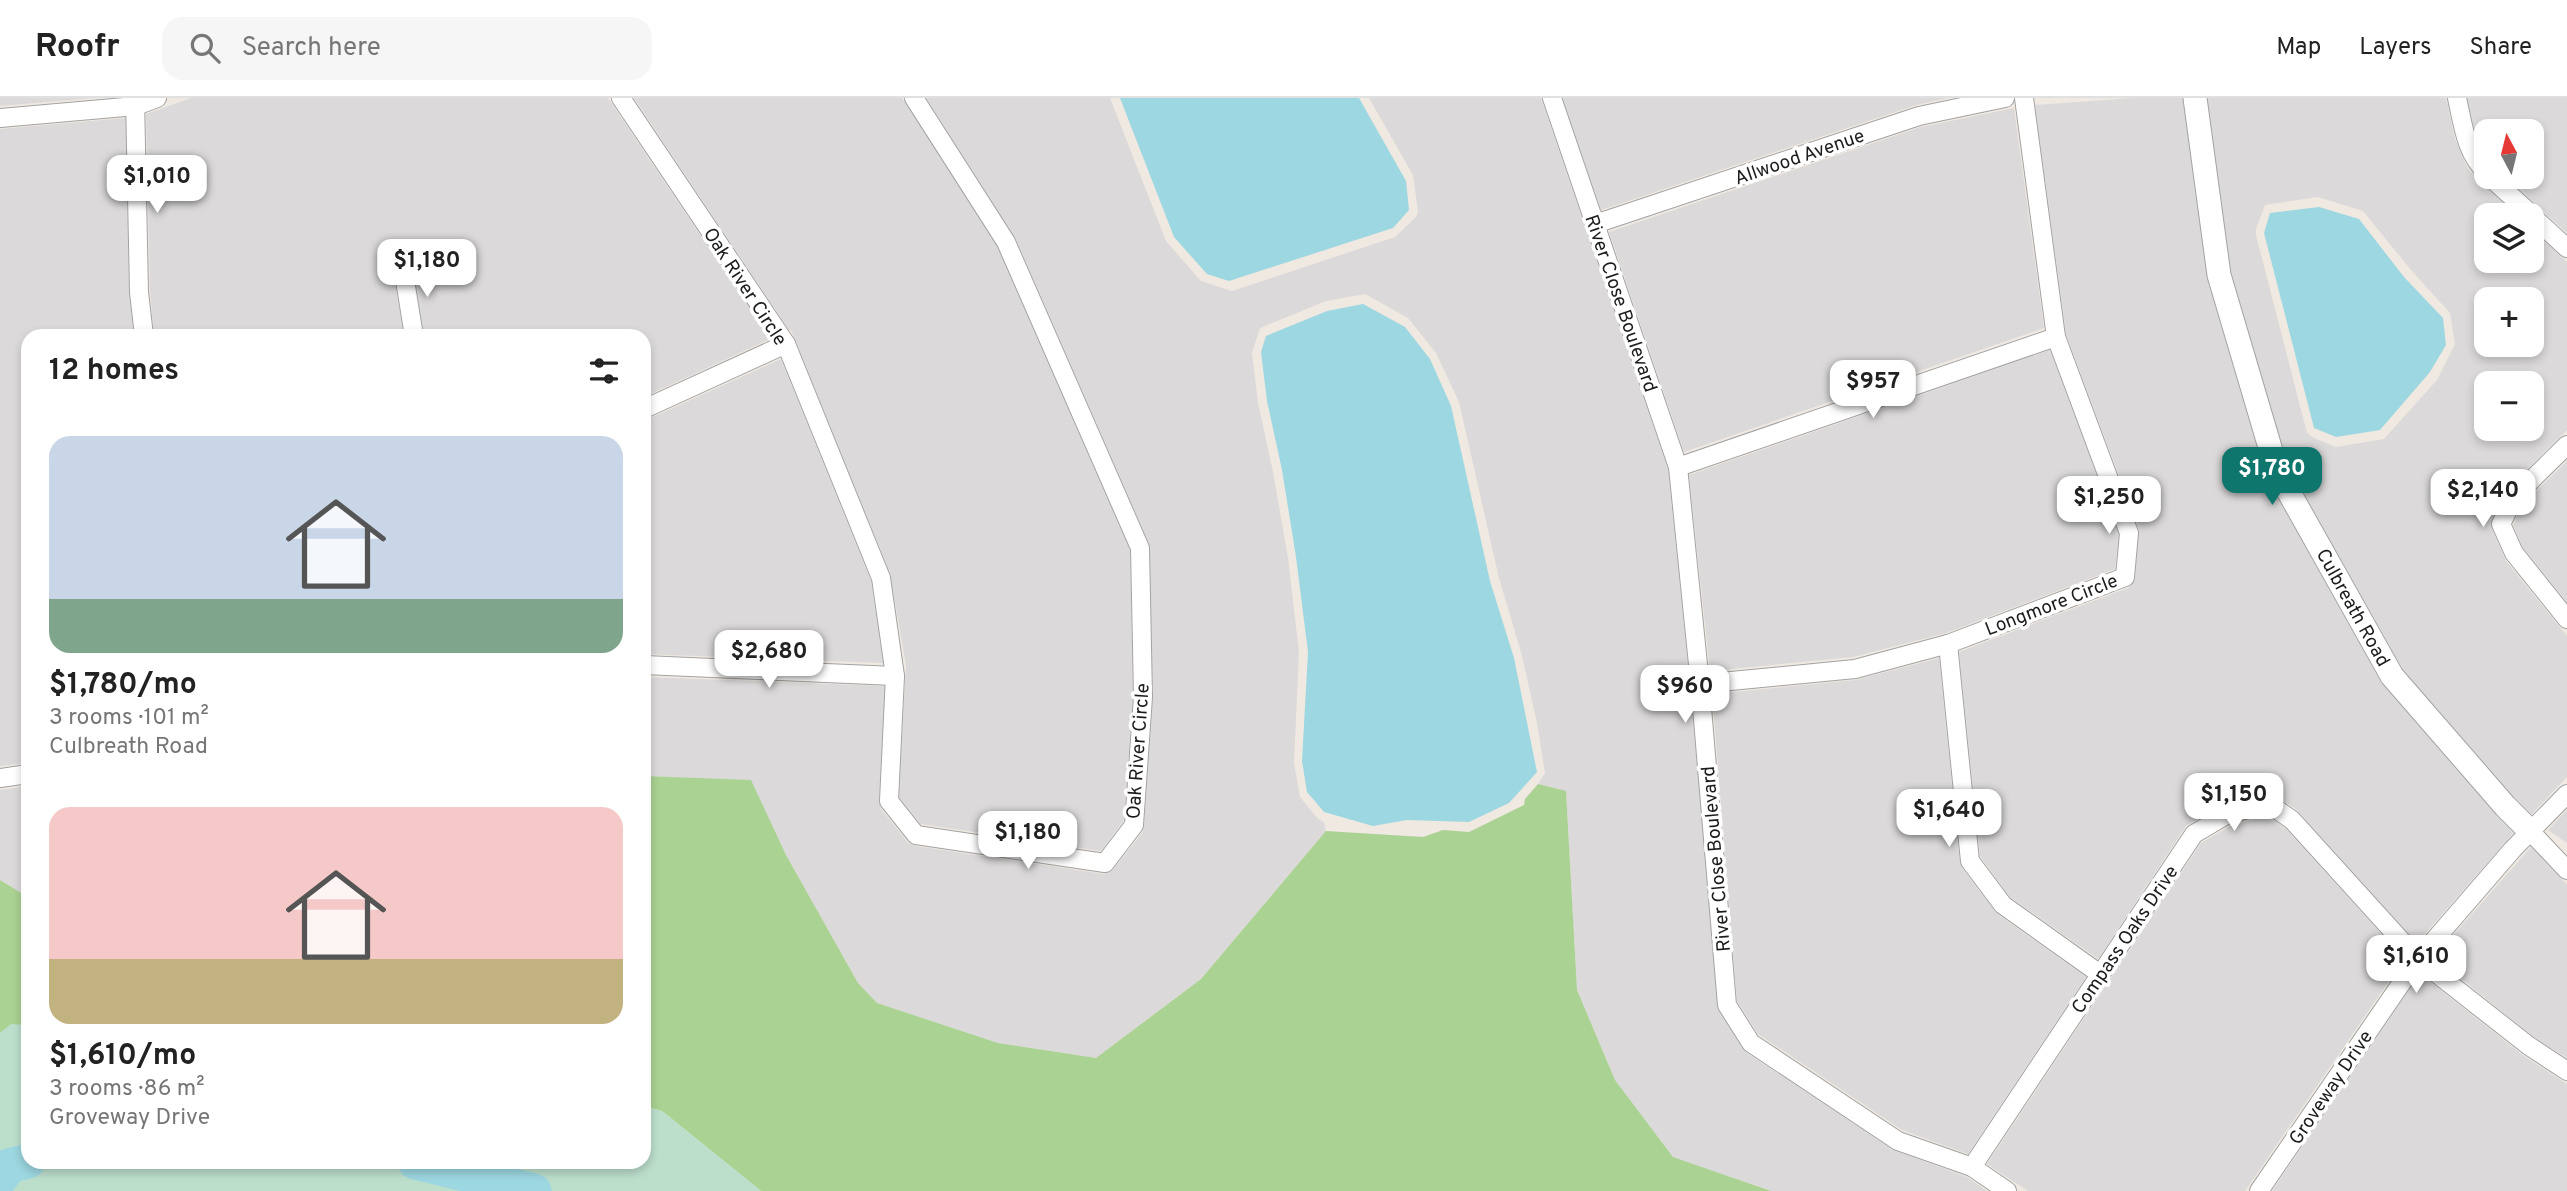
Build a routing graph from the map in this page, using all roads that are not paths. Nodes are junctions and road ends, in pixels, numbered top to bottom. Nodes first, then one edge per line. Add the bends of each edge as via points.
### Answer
1 (158, 98) edge
2 (621, 98) edge
3 (914, 98) edge
4 (1552, 98) edge
5 (2005, 98) edge
6 (2024, 98) edge
7 (2195, 98) edge
8 (2457, 98) edge
9 (135, 102) edge
10 (0, 118) edge
11 (2474, 157) edge
12 (2504, 189) edge
13 (2519, 203) edge
14 (1595, 224) junction
15 (2544, 226) edge
16 (2567, 248) edge
17 (403, 268) dead end
18 (143, 329) edge
19 (413, 329) edge
20 (2056, 337) junction
21 (786, 344) junction
22 (651, 406) edge
23 (2567, 445) edge
24 (1678, 467) junction
25 (2567, 619) edge
26 (1948, 644) junction
27 (651, 665) edge
28 (895, 676) junction
29 (1700, 684) junction
30 (21, 775) edge
31 (0, 778) edge
32 (2567, 794) edge
33 (2530, 831) junction
34 (2567, 856) edge
35 (2567, 870) edge
36 (2418, 959) junction
37 (2100, 975) junction
38 (2567, 1071) edge
39 (1972, 1167) junction
40 (2007, 1191) edge
41 (2259, 1191) edge

1 - 9 street
2 - 21 street, Oak River Circle
3 - 28 street, Oak River Circle via 1006,242 1140,548 1143,696 1134,825 1105,863 916,835 889,801
4 - 14 street, River Close Boulevard
5 - 14 street, Allwood Avenue via 1919,116
6 - 20 street, Longmore Circle
7 - 33 street, Culbreath Road via 2218,275 2277,471 2392,676
8 - 11 street
9 - 10 street
9 - 18 street
12 - 13 street
14 - 24 street, River Close Boulevard
15 - 16 street
17 - 19 street
20 - 24 street
20 - 26 street, Longmore Circle via 2129,533 2125,577
21 - 22 street
21 - 28 street, Oak River Circle via 881,578
23 - 25 street via 2515,496 2501,524 2514,553
24 - 29 street, River Close Boulevard
26 - 29 street, Longmore Circle via 1855,669
26 - 37 street via 1970,861 2003,905
27 - 28 street
29 - 39 street, River Close Boulevard via 1727,1005 1751,1043 1898,1140
30 - 31 street
32 - 33 street, Groveway Drive
33 - 34 street, Culbreath Road
33 - 35 street, Culbreath Road
33 - 36 street, Groveway Drive
36 - 37 street, Compass Oaks Drive via 2292,820 2269,804 2228,814 2194,834
36 - 38 street, Compass Oaks Drive
36 - 41 street, Groveway Drive
37 - 39 street, Compass Oaks Drive
39 - 40 street, River Close Boulevard

